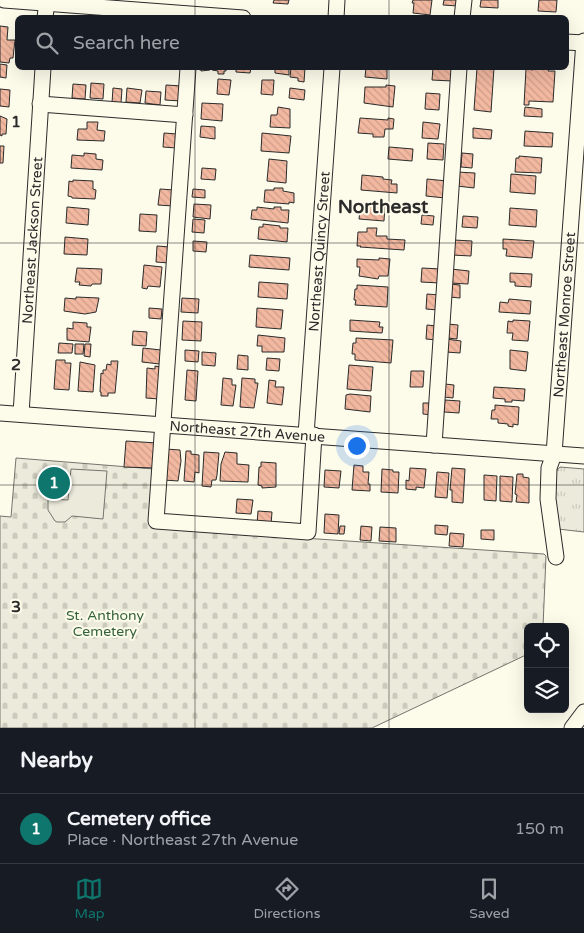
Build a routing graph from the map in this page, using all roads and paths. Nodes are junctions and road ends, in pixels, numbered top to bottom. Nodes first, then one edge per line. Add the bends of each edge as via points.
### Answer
1 (4, 0) edge
2 (337, 0) edge
3 (464, 0) edge
4 (46, 7) edge
5 (192, 10) edge
6 (224, 15) edge
7 (336, 15) edge
8 (462, 15) edge
9 (569, 42) edge
10 (584, 43) edge
11 (42, 70) edge
12 (188, 70) edge
13 (332, 70) edge
14 (459, 70) edge
15 (40, 104) junction
16 (185, 115) junction
17 (0, 413) edge
18 (21, 414) junction
19 (163, 425) junction
20 (310, 435) junction
21 (434, 445) junction
22 (554, 454) junction
23 (584, 456) edge
24 (556, 557) dead end
25 (584, 712) edge
26 (572, 728) edge

1 - 4 street
2 - 7 street
3 - 8 street
4 - 5 street
5 - 6 street
9 - 10 street
10 - 22 street, Northeast Monroe Street
11 - 15 street, Northeast Jackson Street
12 - 16 street
13 - 20 street, Northeast Quincy Street
14 - 21 street
15 - 16 street
15 - 18 street, Northeast Jackson Street
16 - 19 street
17 - 18 street, Northeast 27th Avenue
18 - 19 street, Northeast 27th Avenue
19 - 20 street, Northeast 27th Avenue
19 - 20 street, Northeast Quincy Street via 156,521 308,532
20 - 21 street, Northeast 27th Avenue
21 - 22 street, Northeast 27th Avenue
22 - 23 street, Northeast 27th Avenue
22 - 24 street, Northeast Monroe Street via 548,468 548,499
25 - 26 street

